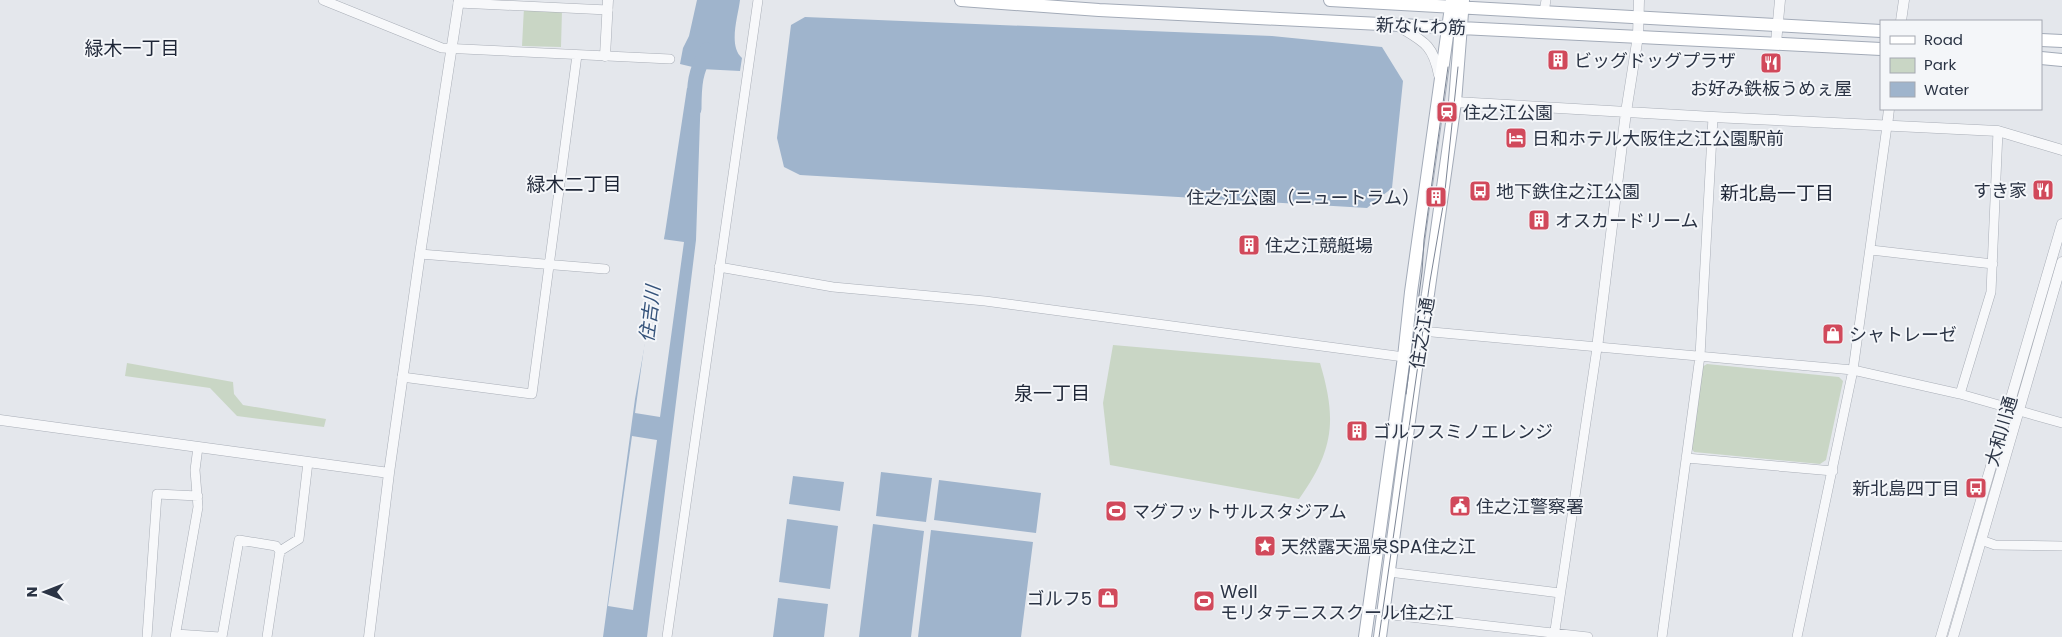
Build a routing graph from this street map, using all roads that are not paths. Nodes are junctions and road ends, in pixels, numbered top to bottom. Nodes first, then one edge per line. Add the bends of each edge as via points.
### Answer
1 (323, 0) edge
2 (758, 0) edge
3 (961, 0) edge
4 (1330, 0) edge
5 (1639, 0) edge
6 (1780, 0) edge
7 (1904, 0) edge
8 (458, 1) edge
9 (1457, 3) edge
10 (608, 5) edge
11 (1545, 6) edge
12 (1639, 16) junction
13 (1901, 20) edge
14 (1398, 26) junction
15 (1778, 26) junction
16 (1461, 28) junction
17 (1448, 29) junction
18 (1880, 31) edge
19 (1638, 36) junction
20 (2042, 40) edge
21 (2062, 41) edge
22 (1776, 43) junction
23 (451, 48) junction
24 (1880, 49) edge
25 (577, 55) junction
26 (605, 56) junction
27 (2042, 58) edge
28 (670, 59) dead end
29 (2062, 60) edge
30 (1441, 81) junction
31 (1455, 102) junction
32 (1889, 110) edge
33 (1626, 112) junction
34 (1713, 117) junction
35 (1887, 126) junction
36 (1998, 131) junction
37 (2062, 150) edge
38 (2062, 224) edge
39 (1871, 250) junction
40 (420, 254) junction
41 (2062, 262) edge
42 (1993, 264) junction
43 (550, 265) junction
44 (719, 267) junction
45 (605, 269) dead end
46 (1421, 331) junction
47 (1597, 348) junction
48 (1404, 356) junction
49 (1700, 356) junction
50 (1853, 370) junction
51 (402, 377) junction
52 (1960, 394) junction
53 (2008, 409) junction
54 (2018, 412) junction
55 (0, 420) edge
56 (2062, 423) edge
57 (198, 447) junction
58 (1686, 458) junction
59 (308, 462) junction
60 (1833, 471) junction
61 (389, 473) junction
62 (198, 496) junction
63 (1981, 540) junction
64 (2062, 546) edge
65 (280, 551) junction
66 (1389, 572) junction
67 (1560, 593) junction
68 (1384, 614) junction
69 (1554, 635) edge
70 (175, 636) edge
71 (147, 637) edge
72 (221, 637) edge
73 (267, 637) edge
74 (369, 637) edge
75 (667, 637) edge
76 (1365, 637) edge
77 (1380, 637) edge
78 (1588, 637) edge
79 (1662, 637) edge
80 (1797, 637) edge
81 (1941, 637) edge
82 (1953, 637) edge

1 - 23 street via 442,48
2 - 44 street
3 - 14 main road, 新なにわ筋
4 - 9 main road, 新なにわ筋
5 - 12 street
6 - 15 street
7 - 13 street
8 - 10 street
8 - 23 street
9 - 11 main road, 新なにわ筋
9 - 16 main road, 住之江通
9 - 17 main road, 住之江通
10 - 26 street
11 - 12 main road, 新なにわ筋
12 - 15 main road, 新なにわ筋
12 - 19 street
14 - 17 main road, 新なにわ筋
14 - 30 street via 1426,42 1436,60
15 - 18 main road, 新なにわ筋
15 - 22 street
16 - 17 main road, 新なにわ筋
16 - 19 main road, 新なにわ筋
16 - 31 main road, 住之江通
17 - 30 main road, 住之江通
19 - 22 main road, 新なにわ筋
19 - 33 street
20 - 21 main road
22 - 24 main road, 新なにわ筋
23 - 25 street
23 - 40 street
25 - 26 street
25 - 43 street
26 - 28 street
27 - 29 main road
30 - 48 main road, 住之江通 via 1410,292
31 - 33 street
31 - 46 main road, 住之江通
32 - 35 street
33 - 34 street
33 - 47 street
34 - 35 street
34 - 49 street
35 - 36 street
35 - 39 street
36 - 37 street
36 - 42 street
38 - 53 street, 大和川通
39 - 42 street
39 - 50 street
40 - 43 street
40 - 51 street
41 - 54 street, 大和川通
42 - 52 street via 1991,292
43 - 45 street
43 - 51 street via 532,394
44 - 48 street via 833,287 985,301
44 - 75 street
46 - 47 street
46 - 66 main road, 住之江通
47 - 49 street
47 - 67 street
48 - 76 main road, 住之江通
49 - 50 street
49 - 58 street
50 - 52 street
50 - 60 street
51 - 61 street
52 - 53 street
53 - 54 street
53 - 81 street, 大和川通
54 - 56 street
54 - 63 street, 大和川通
55 - 57 street
57 - 59 street
57 - 62 street via 195,470
58 - 60 street
58 - 79 street
59 - 61 street
59 - 65 street via 299,539
60 - 80 street
61 - 74 street
62 - 70 street
62 - 71 street via 157,494
63 - 64 street via 1995,545
63 - 82 street, 大和川通
65 - 72 street via 276,546 239,540
65 - 73 street
66 - 67 street
66 - 68 main road, 住之江通
67 - 69 street
68 - 69 street
68 - 77 main road, 住之江通
69 - 78 street
70 - 72 street

